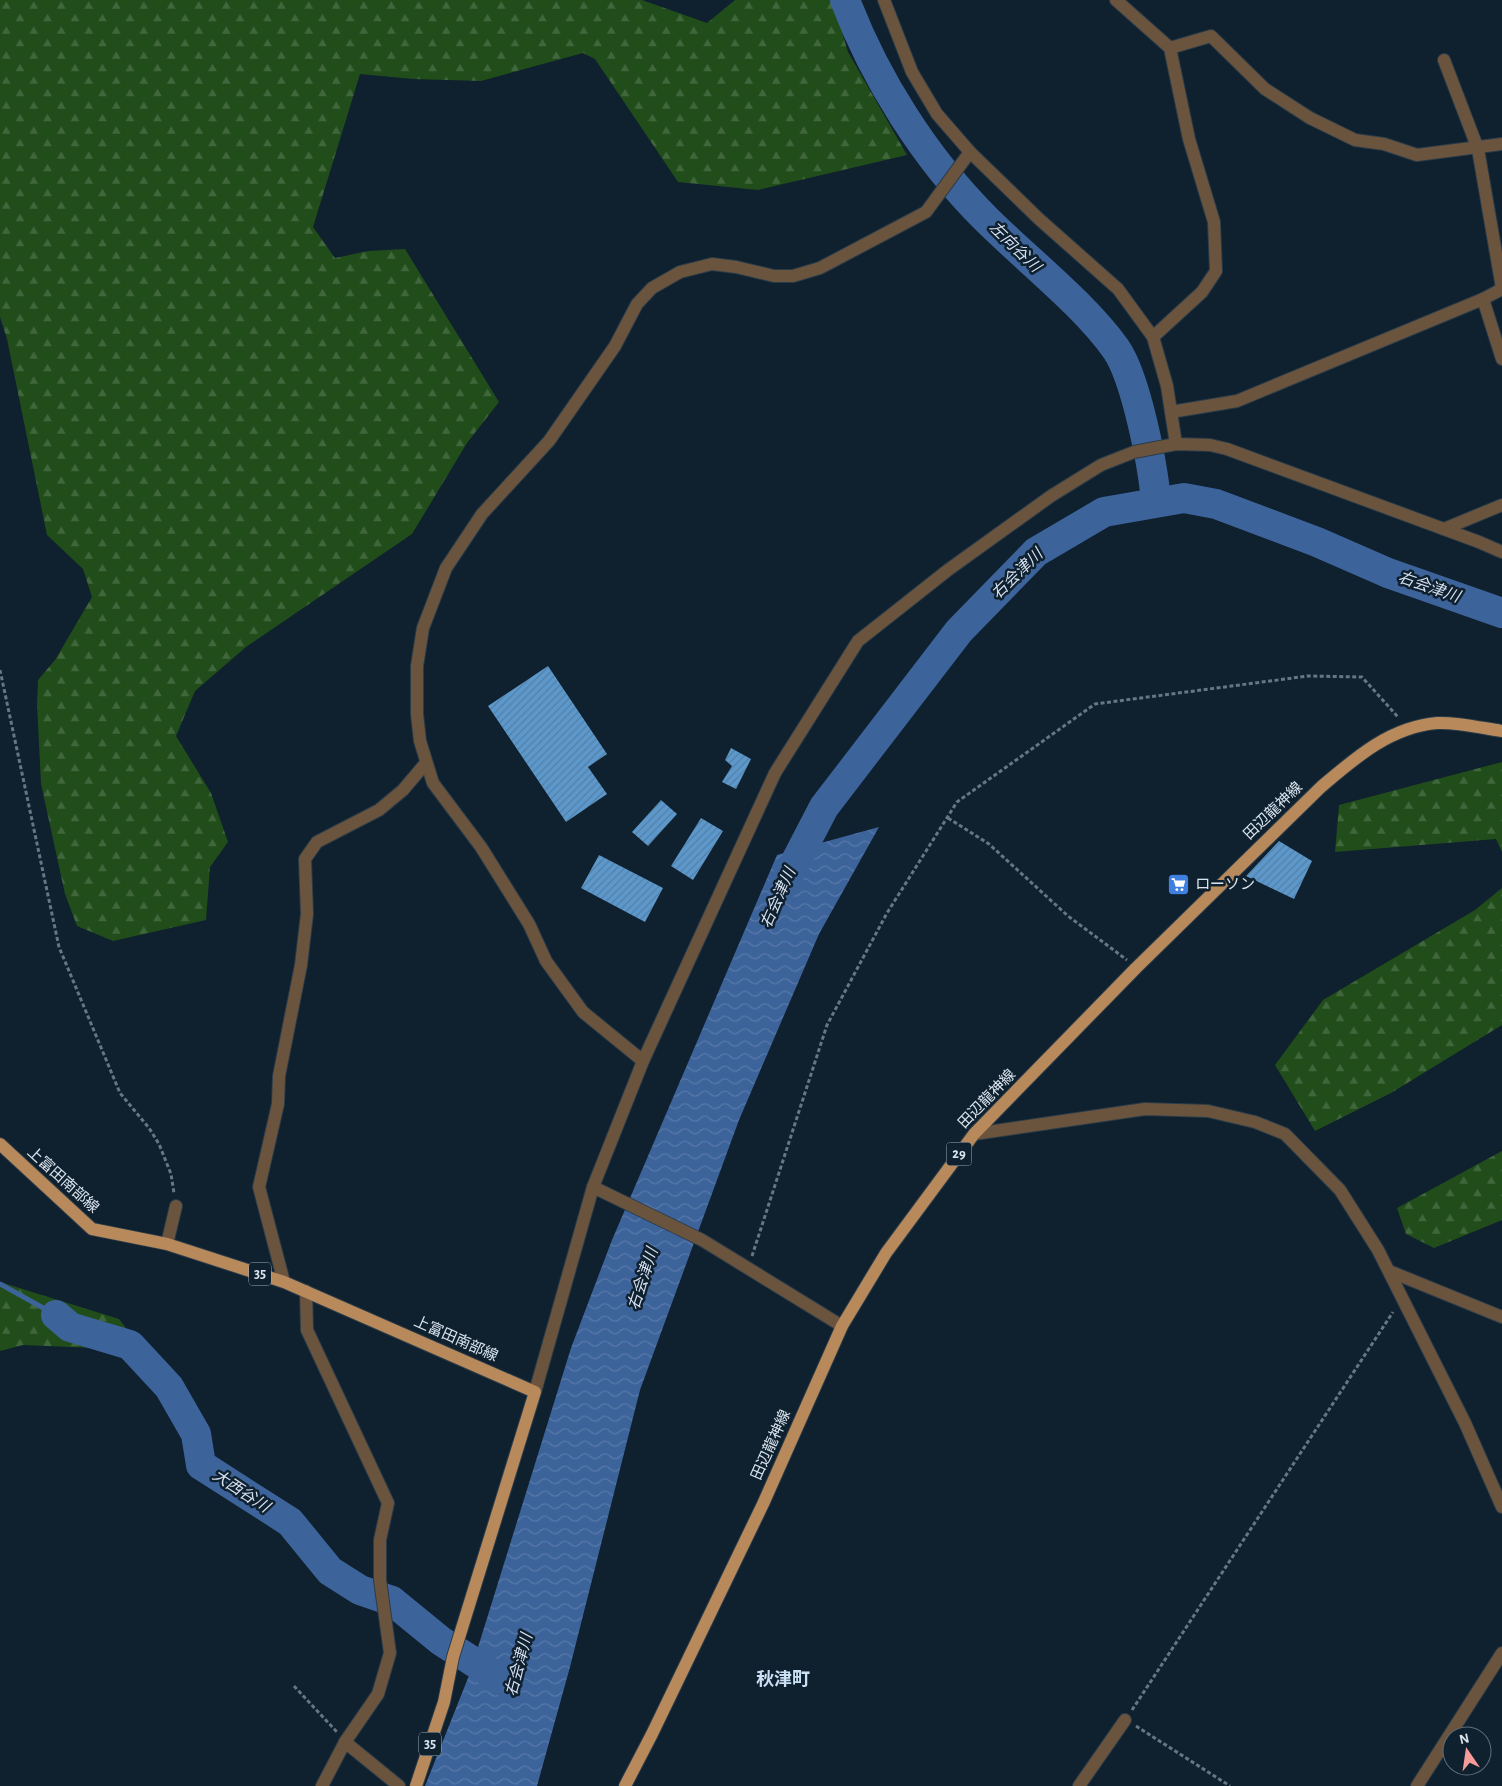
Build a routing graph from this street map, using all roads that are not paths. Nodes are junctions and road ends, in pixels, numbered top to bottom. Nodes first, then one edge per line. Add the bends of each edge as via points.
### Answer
1 (884, 0) edge
2 (1116, 0) edge
3 (1170, 48) junction
4 (1444, 60) dead end
5 (1502, 144) edge
6 (1478, 149) junction
7 (970, 152) junction
8 (1502, 289) edge
9 (1483, 298) junction
10 (1153, 337) junction
11 (1502, 359) edge
12 (1171, 412) junction
13 (1171, 445) junction
14 (1502, 505) edge
15 (1444, 529) junction
16 (1502, 552) edge
17 (1502, 731) edge
18 (425, 764) junction
19 (643, 1061) junction
20 (974, 1134) junction
21 (0, 1144) edge
22 (593, 1187) junction
23 (176, 1206) road end
24 (167, 1244) junction
25 (1389, 1271) junction
26 (284, 1282) junction
27 (306, 1291) junction
28 (1502, 1317) edge
29 (842, 1326) junction
30 (535, 1392) junction
31 (1502, 1507) edge
32 (1502, 1652) edge
33 (1126, 1720) road end
34 (345, 1742) junction
35 (322, 1786) edge
36 (399, 1786) edge
37 (416, 1786) edge
38 (625, 1786) edge
39 (1079, 1786) edge
40 (1417, 1786) edge

1 - 7 street via 912,72 937,114
2 - 3 street
3 - 6 street via 1211,36 1265,89 1310,118 1355,140 1384,144 1418,155
3 - 10 street via 1189,139 1214,222 1216,271 1202,292
4 - 6 street
5 - 6 street
6 - 8 street
7 - 10 street via 1118,289
7 - 18 street via 926,212 820,268 793,276 774,276 712,264 680,272 652,288 637,304 614,346 548,441 482,514 446,568 423,628 417,666 417,714
8 - 9 street
9 - 11 street
9 - 12 street via 1237,401
10 - 12 street
12 - 13 street
13 - 15 street via 1210,444 1227,448
13 - 19 street via 1134,452 1101,465 1051,496 948,570 858,641 775,772
14 - 15 street
15 - 16 street
17 - 20 main road, 田辺龍神線 / 29 via 1437,723 1404,731 1378,742 1321,787 1136,968
18 - 19 street via 433,783 481,847 529,924 546,961 583,1012
18 - 26 street via 403,790 378,810 317,842 305,859 307,914 301,965 279,1076 278,1104 260,1187
19 - 22 street
20 - 25 street via 1145,1109 1208,1111 1255,1122 1285,1134 1340,1190
20 - 29 main road, 田辺龍神線 / 29 via 886,1253
21 - 24 main road, 上富田南部線 / 35 via 92,1229
22 - 29 street via 702,1240
22 - 30 street
23 - 24 street
24 - 26 main road, 上富田南部線 / 35
25 - 28 street
25 - 31 street via 1465,1423
26 - 27 main road, 上富田南部線 / 35
27 - 30 main road, 上富田南部線 / 35
27 - 34 street via 307,1330 388,1503 380,1540 380,1580 390,1653 378,1694
29 - 38 main road, 田辺龍神線 / 29 via 763,1504
30 - 37 main road, 35 via 455,1651 444,1702
32 - 40 street
33 - 39 street
34 - 35 street
34 - 36 street

